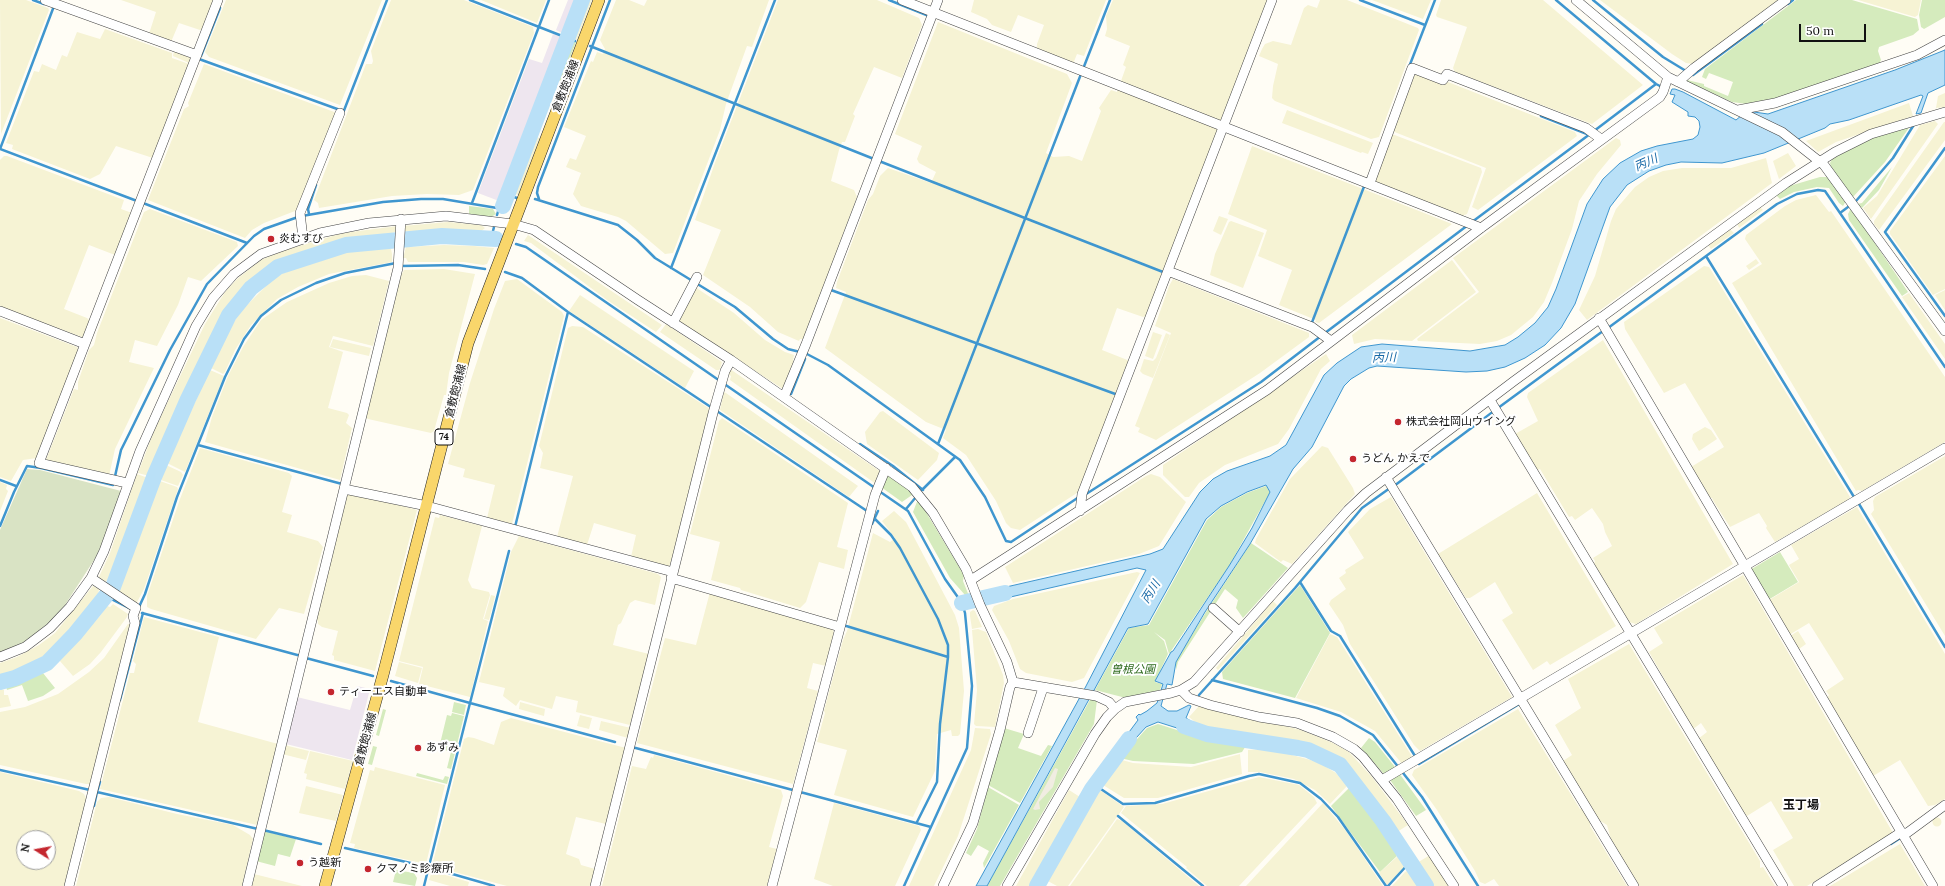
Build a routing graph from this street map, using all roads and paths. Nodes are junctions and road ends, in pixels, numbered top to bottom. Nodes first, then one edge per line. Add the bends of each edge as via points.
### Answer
1 (218, 0) edge
2 (599, 0) edge
3 (902, 0) edge
4 (938, 0) edge
5 (1272, 0) edge
6 (1576, 0) edge
7 (1786, 0) edge
8 (52, 2) edge
9 (934, 15) junction
10 (1945, 40) edge
11 (197, 55) junction
12 (1678, 82) junction
13 (1666, 85) junction
14 (1740, 111) junction
15 (1945, 112) edge
16 (340, 113) dead end
17 (1223, 127) junction
18 (1595, 135) junction
19 (1818, 160) junction
20 (1367, 182) junction
21 (401, 219) junction
22 (513, 224) junction
23 (1478, 226) junction
24 (303, 238) junction
25 (1170, 272) junction
26 (695, 280) dead end
27 (0, 311) edge
28 (1601, 321) junction
29 (673, 323) junction
30 (1945, 331) edge
31 (1326, 336) junction
32 (85, 344) junction
33 (731, 360) junction
34 (784, 397) junction
35 (1494, 406) junction
36 (1945, 448) edge
37 (886, 468) junction
38 (127, 483) junction
39 (1390, 484) junction
40 (345, 487) junction
41 (427, 506) junction
42 (1080, 511) junction
43 (1745, 568) junction
44 (673, 576) junction
45 (91, 578) junction
46 (971, 580) junction
47 (1212, 608) dead end
48 (840, 627) junction
49 (1240, 632) junction
50 (1630, 635) junction
51 (0, 657) edge
52 (1013, 682) junction
53 (1043, 688) junction
54 (1181, 690) junction
55 (1520, 700) junction
56 (1115, 709) junction
57 (1028, 733) dead end
58 (1382, 780) junction
59 (1945, 805) edge
60 (1902, 835) junction
61 (69, 886) edge
62 (247, 886) edge
63 (326, 886) edge
64 (595, 886) edge
65 (772, 886) edge
66 (943, 886) edge
67 (1007, 886) edge
68 (1454, 886) edge
69 (1634, 886) edge
70 (1783, 886) edge
71 (1817, 886) edge
72 (1934, 886) edge

1 - 11 street
2 - 22 main road, 倉敷飽浦線 / 74
3 - 9 street
4 - 9 street
5 - 17 street
6 - 13 street
7 - 12 street
8 - 11 street
9 - 17 street
9 - 34 street
10 - 14 street via 1917,55 1775,103
11 - 32 street
12 - 13 street
12 - 14 street
13 - 18 street via 1660,97 1624,125 1620,124
14 - 19 street via 1782,132
15 - 19 street via 1871,134
16 - 24 street via 301,216
17 - 20 street
17 - 25 street
18 - 20 street via 1447,74 1443,80 1412,68
18 - 23 street
19 - 28 street via 1757,202
19 - 30 street via 1834,178
20 - 23 street
21 - 22 street via 446,216
21 - 24 street via 353,225
21 - 40 street via 398,268
22 - 29 street via 534,230
22 - 41 main road, 倉敷飽浦線 / 74 via 468,343
23 - 31 street
24 - 38 street via 261,254 234,274 213,298 196,326
25 - 31 street via 1310,327
25 - 42 street via 1081,497
26 - 29 street
27 - 32 street
28 - 35 street
28 - 43 street
29 - 33 street
31 - 42 street via 1267,390
32 - 38 street via 39,463
33 - 34 street
33 - 44 street via 725,370 713,413
34 - 37 street
35 - 39 street
35 - 50 street
36 - 43 street
37 - 46 street via 919,494
37 - 48 street via 877,490
38 - 45 street via 104,551
39 - 49 street via 1348,510
39 - 55 street
40 - 41 street
40 - 62 street
41 - 44 street
41 - 63 main road, 倉敷飽浦線 / 74
42 - 46 street
43 - 50 street
43 - 60 street
44 - 48 street
44 - 64 street
45 - 51 street via 50,628 25,647
45 - 61 street via 135,611 135,623
46 - 52 street via 1007,662
47 - 49 street
48 - 65 street
49 - 54 street via 1199,677
50 - 55 street
50 - 70 street
52 - 53 street
52 - 66 street via 973,823
53 - 56 street via 1096,696 1109,702
53 - 57 street
54 - 56 street via 1129,701
54 - 58 street via 1189,698 1204,703 1259,717 1298,723 1333,737 1354,749
55 - 58 street
55 - 69 street
56 - 67 street via 1095,734
58 - 68 street
59 - 60 street
60 - 71 street
60 - 72 street

